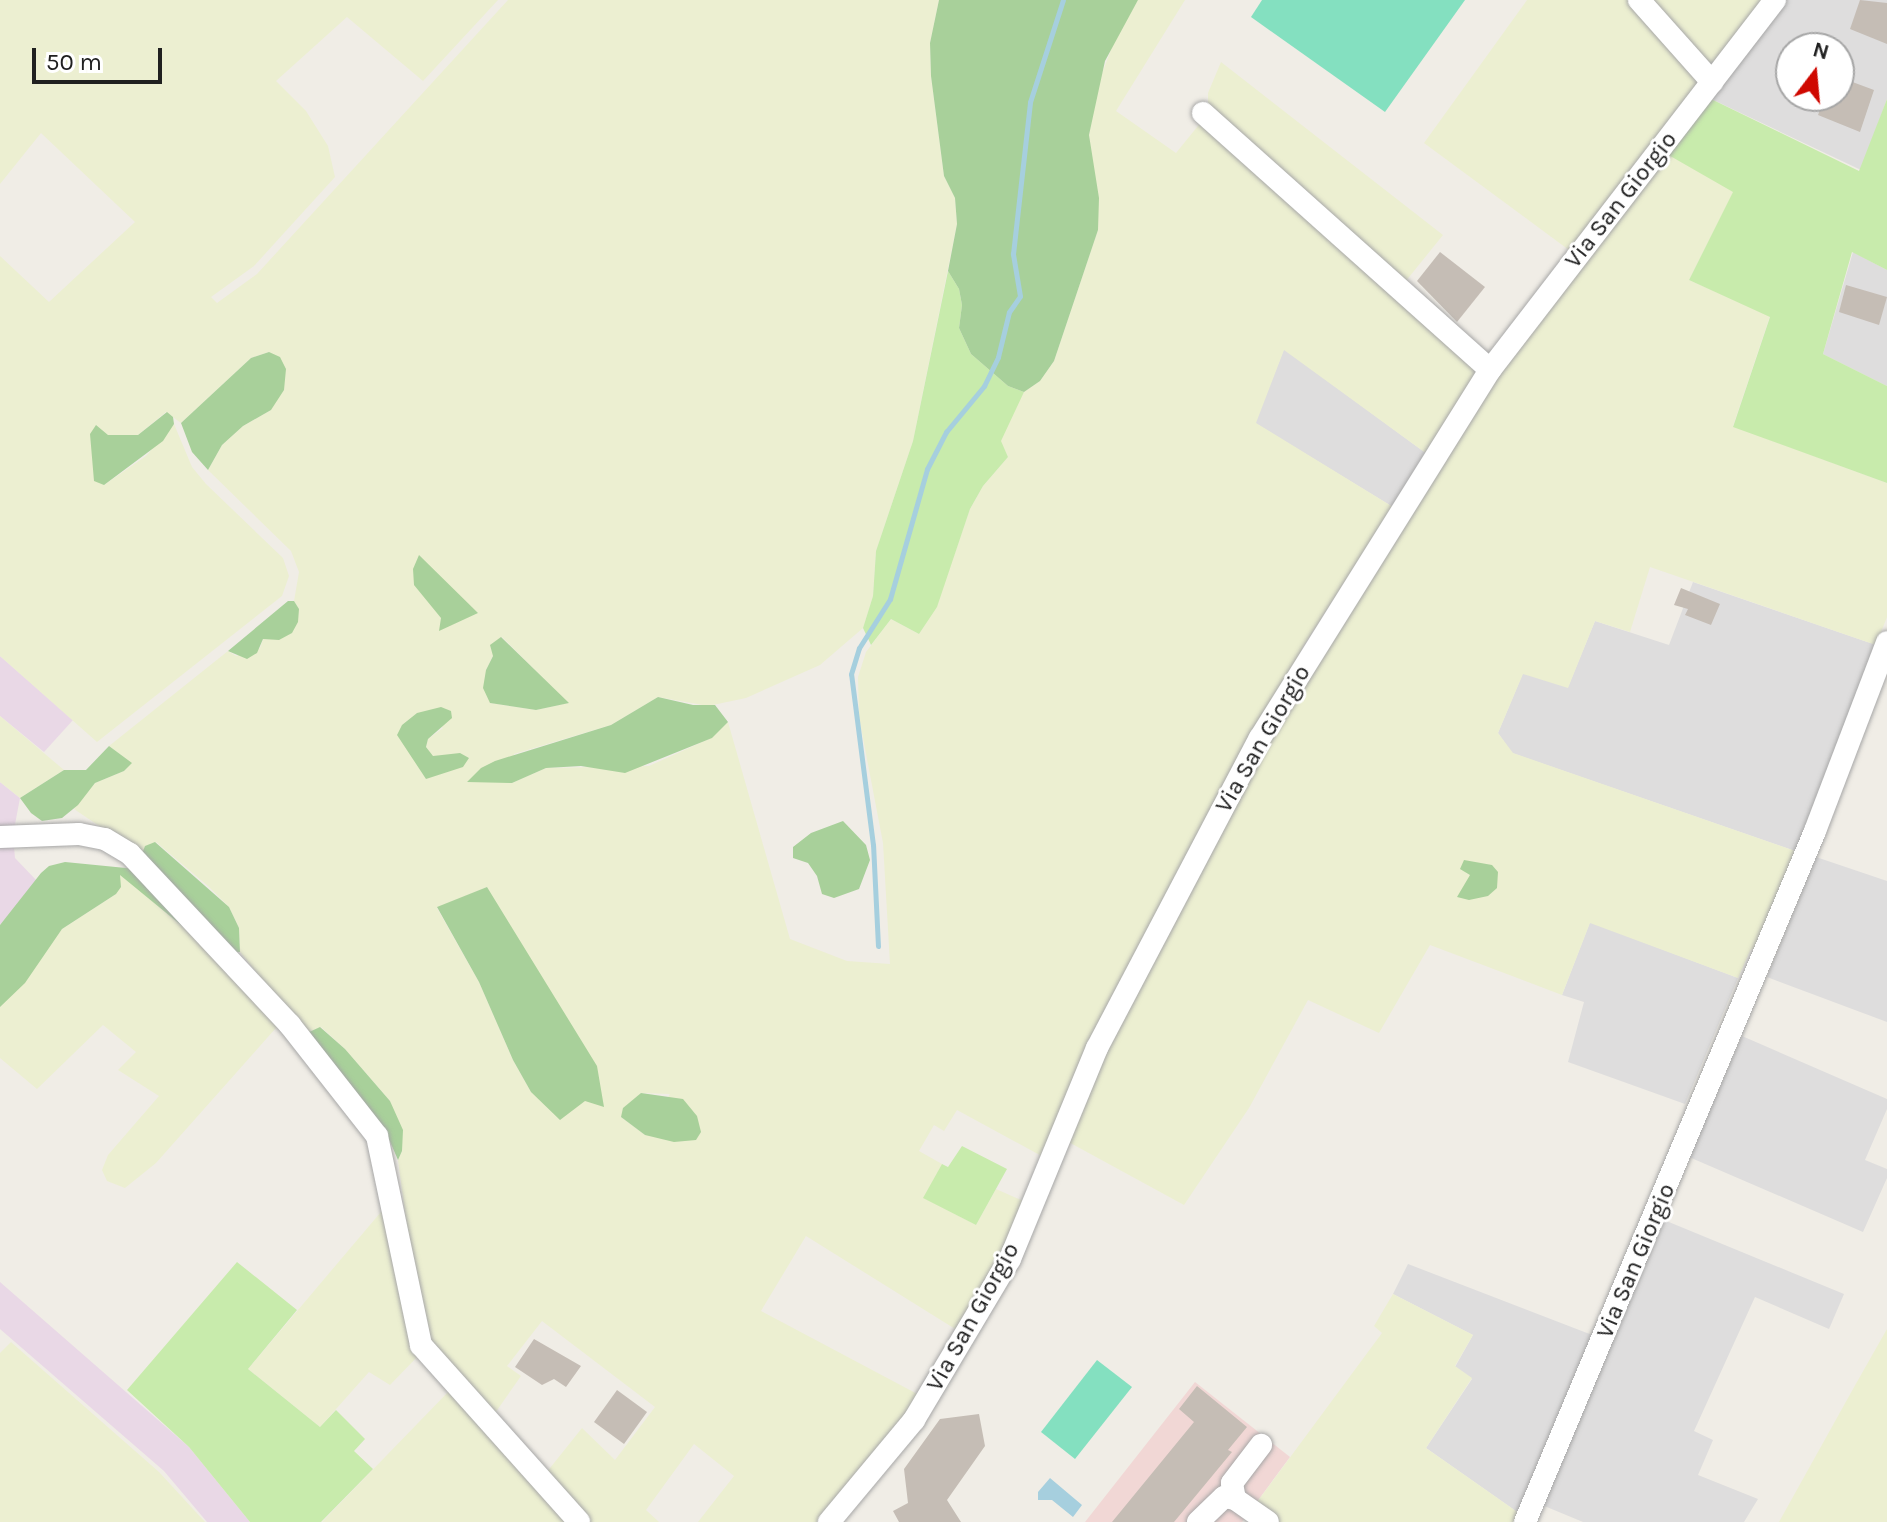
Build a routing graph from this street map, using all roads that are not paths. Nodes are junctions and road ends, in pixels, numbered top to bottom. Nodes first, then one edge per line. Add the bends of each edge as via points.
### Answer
1 (1639, 0) edge
2 (1775, 0) edge
3 (1712, 82) junction
4 (1203, 113) dead end
5 (1490, 370) junction
6 (1887, 642) edge
7 (0, 837) edge
8 (1261, 1445) dead end
9 (1235, 1499) junction
10 (579, 1522) edge
11 (829, 1522) edge
12 (1198, 1522) edge
13 (1268, 1522) edge
14 (1525, 1522) edge

1 - 3 street
2 - 3 street, Via San Giorgio
3 - 5 street, Via San Giorgio
4 - 5 street
5 - 11 street, Via San Giorgio via 1260,738 1097,1048 1010,1259 914,1420
6 - 14 street, Via San Giorgio via 1809,846
7 - 10 street via 79,834 105,839 130,854 290,1025 377,1136 421,1345
8 - 9 street via 1232,1483
9 - 12 street via 1224,1497
9 - 13 street

